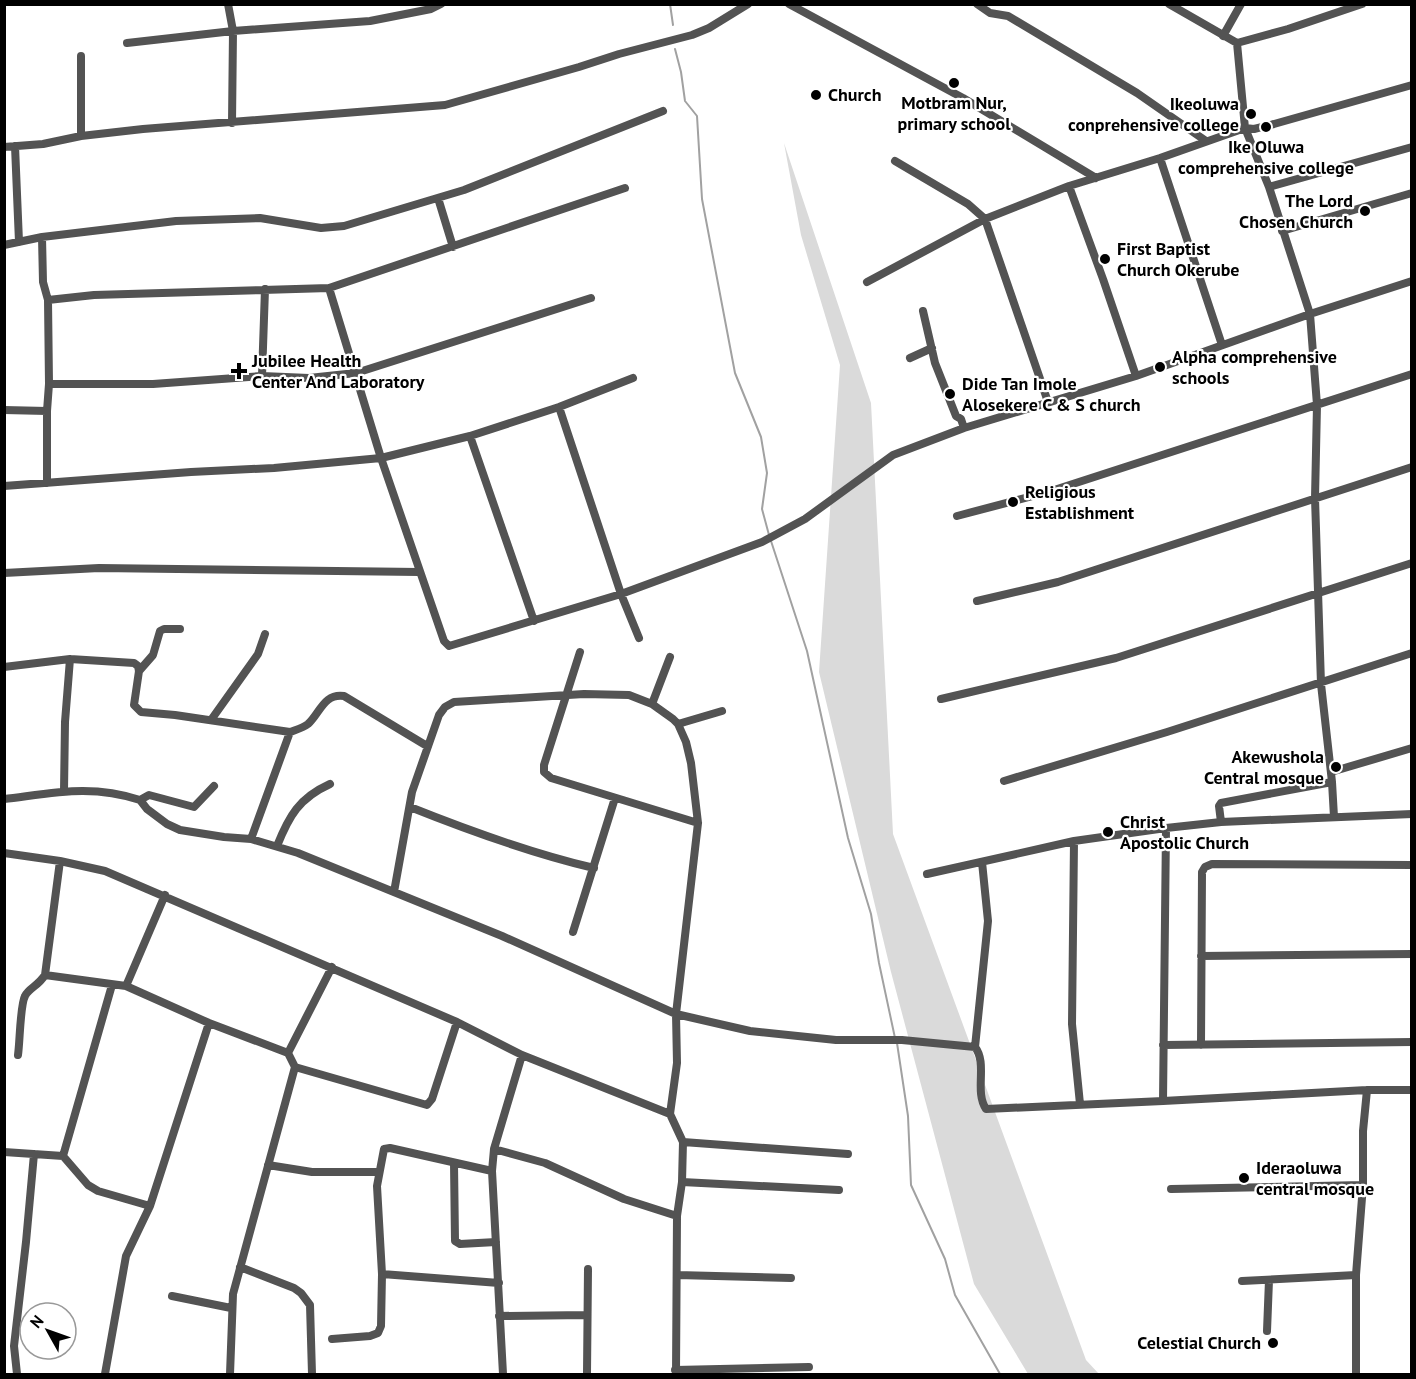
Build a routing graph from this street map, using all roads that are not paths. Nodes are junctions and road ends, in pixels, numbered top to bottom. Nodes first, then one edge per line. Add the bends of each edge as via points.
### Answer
1 (228, 4) edge
2 (441, 4) edge
3 (748, 4) edge
4 (789, 4) edge
5 (977, 4) edge
6 (1169, 4) edge
7 (1241, 4) edge
8 (1362, 4) edge
9 (233, 31) junction
10 (1223, 36) junction
11 (128, 43) dead end
12 (1237, 43) junction
13 (81, 56) dead end
14 (1412, 85) edge
15 (663, 111) dead end
16 (232, 123) junction
17 (1245, 128) junction
18 (81, 136) junction
19 (1206, 141) junction
20 (15, 146) junction
21 (4, 147) edge
22 (1412, 147) edge
23 (1160, 158) junction
24 (895, 161) dead end
25 (1096, 178) junction
26 (1069, 186) junction
27 (1269, 187) junction
28 (625, 188) dead end
29 (1412, 193) edge
30 (438, 198) junction
31 (985, 219) junction
32 (1282, 231) junction
33 (42, 237) junction
34 (19, 242) junction
35 (4, 245) edge
36 (453, 247) junction
37 (1412, 281) edge
38 (867, 282) dead end
39 (329, 288) junction
40 (265, 290) junction
41 (591, 298) dead end
42 (48, 300) junction
43 (923, 311) dead end
44 (1310, 314) junction
45 (1222, 345) junction
46 (932, 348) junction
47 (910, 358) dead end
48 (356, 373) junction
49 (1412, 374) edge
50 (262, 376) junction
51 (1136, 376) junction
52 (633, 378) dead end
53 (49, 384) junction
54 (1048, 402) junction
55 (1317, 405) junction
56 (560, 407) junction
57 (4, 410) edge
58 (47, 411) junction
59 (964, 428) junction
60 (470, 436) junction
61 (381, 458) junction
62 (1412, 467) edge
63 (47, 483) junction
64 (4, 486) edge
65 (1315, 498) junction
66 (957, 516) dead end
67 (1412, 563) edge
68 (418, 572) junction
69 (4, 573) edge
70 (1319, 592) junction
71 (621, 594) junction
72 (977, 601) dead end
73 (534, 621) junction
74 (180, 629) dead end
75 (264, 634) dead end
76 (639, 638) dead end
77 (580, 652) dead end
78 (1412, 653) edge
79 (670, 657) dead end
80 (70, 659) junction
81 (4, 668) edge
82 (139, 671) junction
83 (1321, 684) junction
84 (564, 696) junction
85 (941, 699) dead end
86 (652, 704) junction
87 (722, 711) dead end
88 (211, 720) junction
89 (678, 724) junction
90 (290, 732) junction
91 (427, 746) junction
92 (1412, 748) edge
93 (1331, 772) junction
94 (1004, 781) dead end
95 (1332, 783) junction
96 (330, 784) dead end
97 (214, 786) dead end
98 (64, 791) junction
99 (615, 798) junction
100 (4, 799) edge
101 (140, 800) junction
102 (410, 807) junction
103 (1412, 814) edge
104 (1334, 817) junction
105 (1221, 822) junction
106 (698, 823) junction
107 (1166, 828) junction
108 (252, 839) junction
109 (1074, 841) junction
110 (277, 846) junction
111 (4, 853) edge
112 (60, 861) junction
113 (982, 862) junction
114 (1412, 865) edge
115 (594, 868) junction
116 (927, 874) dead end
117 (394, 892) junction
118 (165, 895) junction
119 (573, 932) dead end
120 (1412, 954) edge
121 (1201, 956) junction
122 (332, 967) junction
123 (45, 975) junction
124 (112, 985) junction
125 (126, 986) junction
126 (676, 1014) junction
127 (457, 1022) junction
128 (209, 1023) junction
129 (1412, 1042) edge
130 (1201, 1045) junction
131 (1163, 1046) junction
132 (975, 1047) junction
133 (288, 1053) junction
134 (18, 1055) dead end
135 (522, 1055) junction
136 (295, 1067) junction
137 (1367, 1090) junction
138 (1412, 1090) edge
139 (1163, 1101) junction
140 (1080, 1104) junction
141 (670, 1114) junction
142 (683, 1142) junction
143 (494, 1149) junction
144 (4, 1152) edge
145 (34, 1154) junction
146 (848, 1154) dead end
147 (63, 1156) junction
148 (454, 1163) junction
149 (268, 1165) junction
150 (492, 1171) junction
151 (379, 1172) junction
152 (682, 1182) junction
153 (1363, 1185) junction
154 (1172, 1189) dead end
155 (839, 1190) dead end
156 (150, 1206) junction
157 (677, 1216) junction
158 (496, 1242) junction
159 (240, 1267) junction
160 (588, 1269) dead end
161 (382, 1274) junction
162 (677, 1275) junction
163 (1356, 1275) junction
164 (791, 1278) dead end
165 (1269, 1280) junction
166 (1242, 1281) dead end
167 (499, 1283) junction
168 (172, 1296) dead end
169 (231, 1308) junction
170 (587, 1315) junction
171 (499, 1316) junction
172 (1268, 1331) dead end
173 (332, 1339) dead end
174 (809, 1367) dead end
175 (675, 1372) edge
176 (17, 1374) edge
177 (105, 1374) edge
178 (230, 1374) edge
179 (312, 1374) edge
180 (502, 1374) edge
181 (587, 1374) edge
182 (1356, 1374) edge

1 - 9 street
2 - 9 street via 370,21
3 - 16 street via 692,35 445,105
4 - 25 street via 963,98
5 - 19 street via 990,13 1008,16 1137,93
6 - 10 street
7 - 10 street
8 - 12 street
9 - 11 street
9 - 16 street
10 - 12 street
12 - 17 street
13 - 18 street
14 - 17 street via 1274,124
15 - 30 street
16 - 18 street
17 - 19 street
17 - 27 street
18 - 20 street
19 - 23 street
20 - 21 street
20 - 34 street
22 - 27 street
23 - 25 street
23 - 45 street
24 - 31 street
25 - 26 street
26 - 31 street
26 - 51 street
27 - 32 street
28 - 36 street
29 - 32 street
30 - 33 street via 344,226 321,228 260,218 176,221
30 - 36 street
31 - 38 street
31 - 54 street
32 - 44 street
33 - 34 street
33 - 42 street via 43,282
34 - 35 street
36 - 39 street
37 - 44 street
39 - 40 street
39 - 48 street
40 - 42 street
40 - 50 street
41 - 48 street
42 - 53 street
43 - 46 street
44 - 45 street
44 - 55 street
45 - 51 street
46 - 47 street
46 - 59 street
48 - 50 street via 309,378
48 - 61 street
49 - 55 street
50 - 53 street via 153,384
51 - 54 street
52 - 56 street
53 - 58 street
54 - 59 street
55 - 65 street
55 - 66 street via 1048,492
56 - 60 street
56 - 71 street
57 - 58 street
58 - 63 street
59 - 71 street via 893,455 805,519 762,542
60 - 61 street
60 - 73 street
61 - 63 street
61 - 68 street
62 - 65 street
63 - 64 street
65 - 70 street
65 - 72 street via 1058,582
67 - 70 street
68 - 69 street via 99,568
68 - 73 street via 446,645
70 - 83 street
70 - 85 street via 1116,658
71 - 73 street
71 - 76 street
74 - 82 street via 160,631 153,655
75 - 88 street via 258,654
77 - 84 street
78 - 83 street
79 - 86 street
80 - 81 street
80 - 82 street via 128,662 138,666
80 - 98 street
82 - 88 street via 133,701 141,712
83 - 93 street
83 - 94 street
84 - 86 street via 629,695
84 - 91 street via 454,702 439,715
84 - 99 street via 544,772 551,778
86 - 89 street
87 - 89 street
88 - 90 street
89 - 106 street via 691,763
90 - 91 street via 306,726 325,702 338,695
90 - 108 street
91 - 102 street
92 - 93 street
93 - 95 street
95 - 104 street
95 - 105 street via 1221,803
96 - 110 street via 298,806
97 - 101 street via 194,807 149,795
98 - 100 street
98 - 101 street via 101,790
99 - 106 street
99 - 115 street
101 - 108 street via 180,830
102 - 115 street via 483,837
102 - 117 street
103 - 104 street
104 - 105 street
105 - 107 street
106 - 126 street
107 - 109 street
107 - 131 street
108 - 110 street
109 - 113 street
109 - 140 street via 1072,1024
110 - 117 street
111 - 112 street
112 - 118 street via 105,871
112 - 123 street
113 - 116 street
113 - 132 street via 988,921
114 - 121 street via 1212,864 1202,872
115 - 119 street
117 - 126 street
118 - 122 street
118 - 125 street
120 - 121 street
121 - 130 street
122 - 127 street
122 - 133 street
123 - 124 street
123 - 134 street via 23,1000
124 - 125 street
124 - 147 street
125 - 128 street
126 - 132 street via 750,1031
126 - 141 street via 677,1063
127 - 135 street
127 - 136 street via 427,1105
128 - 133 street
128 - 156 street
129 - 130 street
130 - 131 street
131 - 139 street
132 - 140 street via 981,1098 986,1108
133 - 136 street
135 - 141 street
135 - 143 street
136 - 149 street
137 - 138 street
137 - 139 street
137 - 153 street
139 - 140 street
141 - 142 street
142 - 146 street
142 - 152 street
143 - 150 street
143 - 157 street via 545,1163 624,1199
144 - 145 street
145 - 147 street
145 - 176 street via 14,1346
147 - 156 street via 98,1191
148 - 150 street
148 - 151 street via 387,1148 382,1153
148 - 158 street via 455,1241
149 - 151 street via 312,1172
149 - 159 street
150 - 158 street
151 - 161 street
152 - 155 street
152 - 157 street
153 - 154 street
153 - 163 street
156 - 177 street via 126,1256
157 - 162 street
158 - 167 street
159 - 169 street
159 - 179 street via 294,1288 310,1305
160 - 170 street
161 - 167 street
161 - 173 street via 378,1333
162 - 164 street
162 - 175 street
163 - 165 street
163 - 182 street
165 - 166 street
165 - 172 street
167 - 171 street
168 - 169 street
169 - 178 street
170 - 171 street
170 - 181 street
171 - 180 street
174 - 175 street

